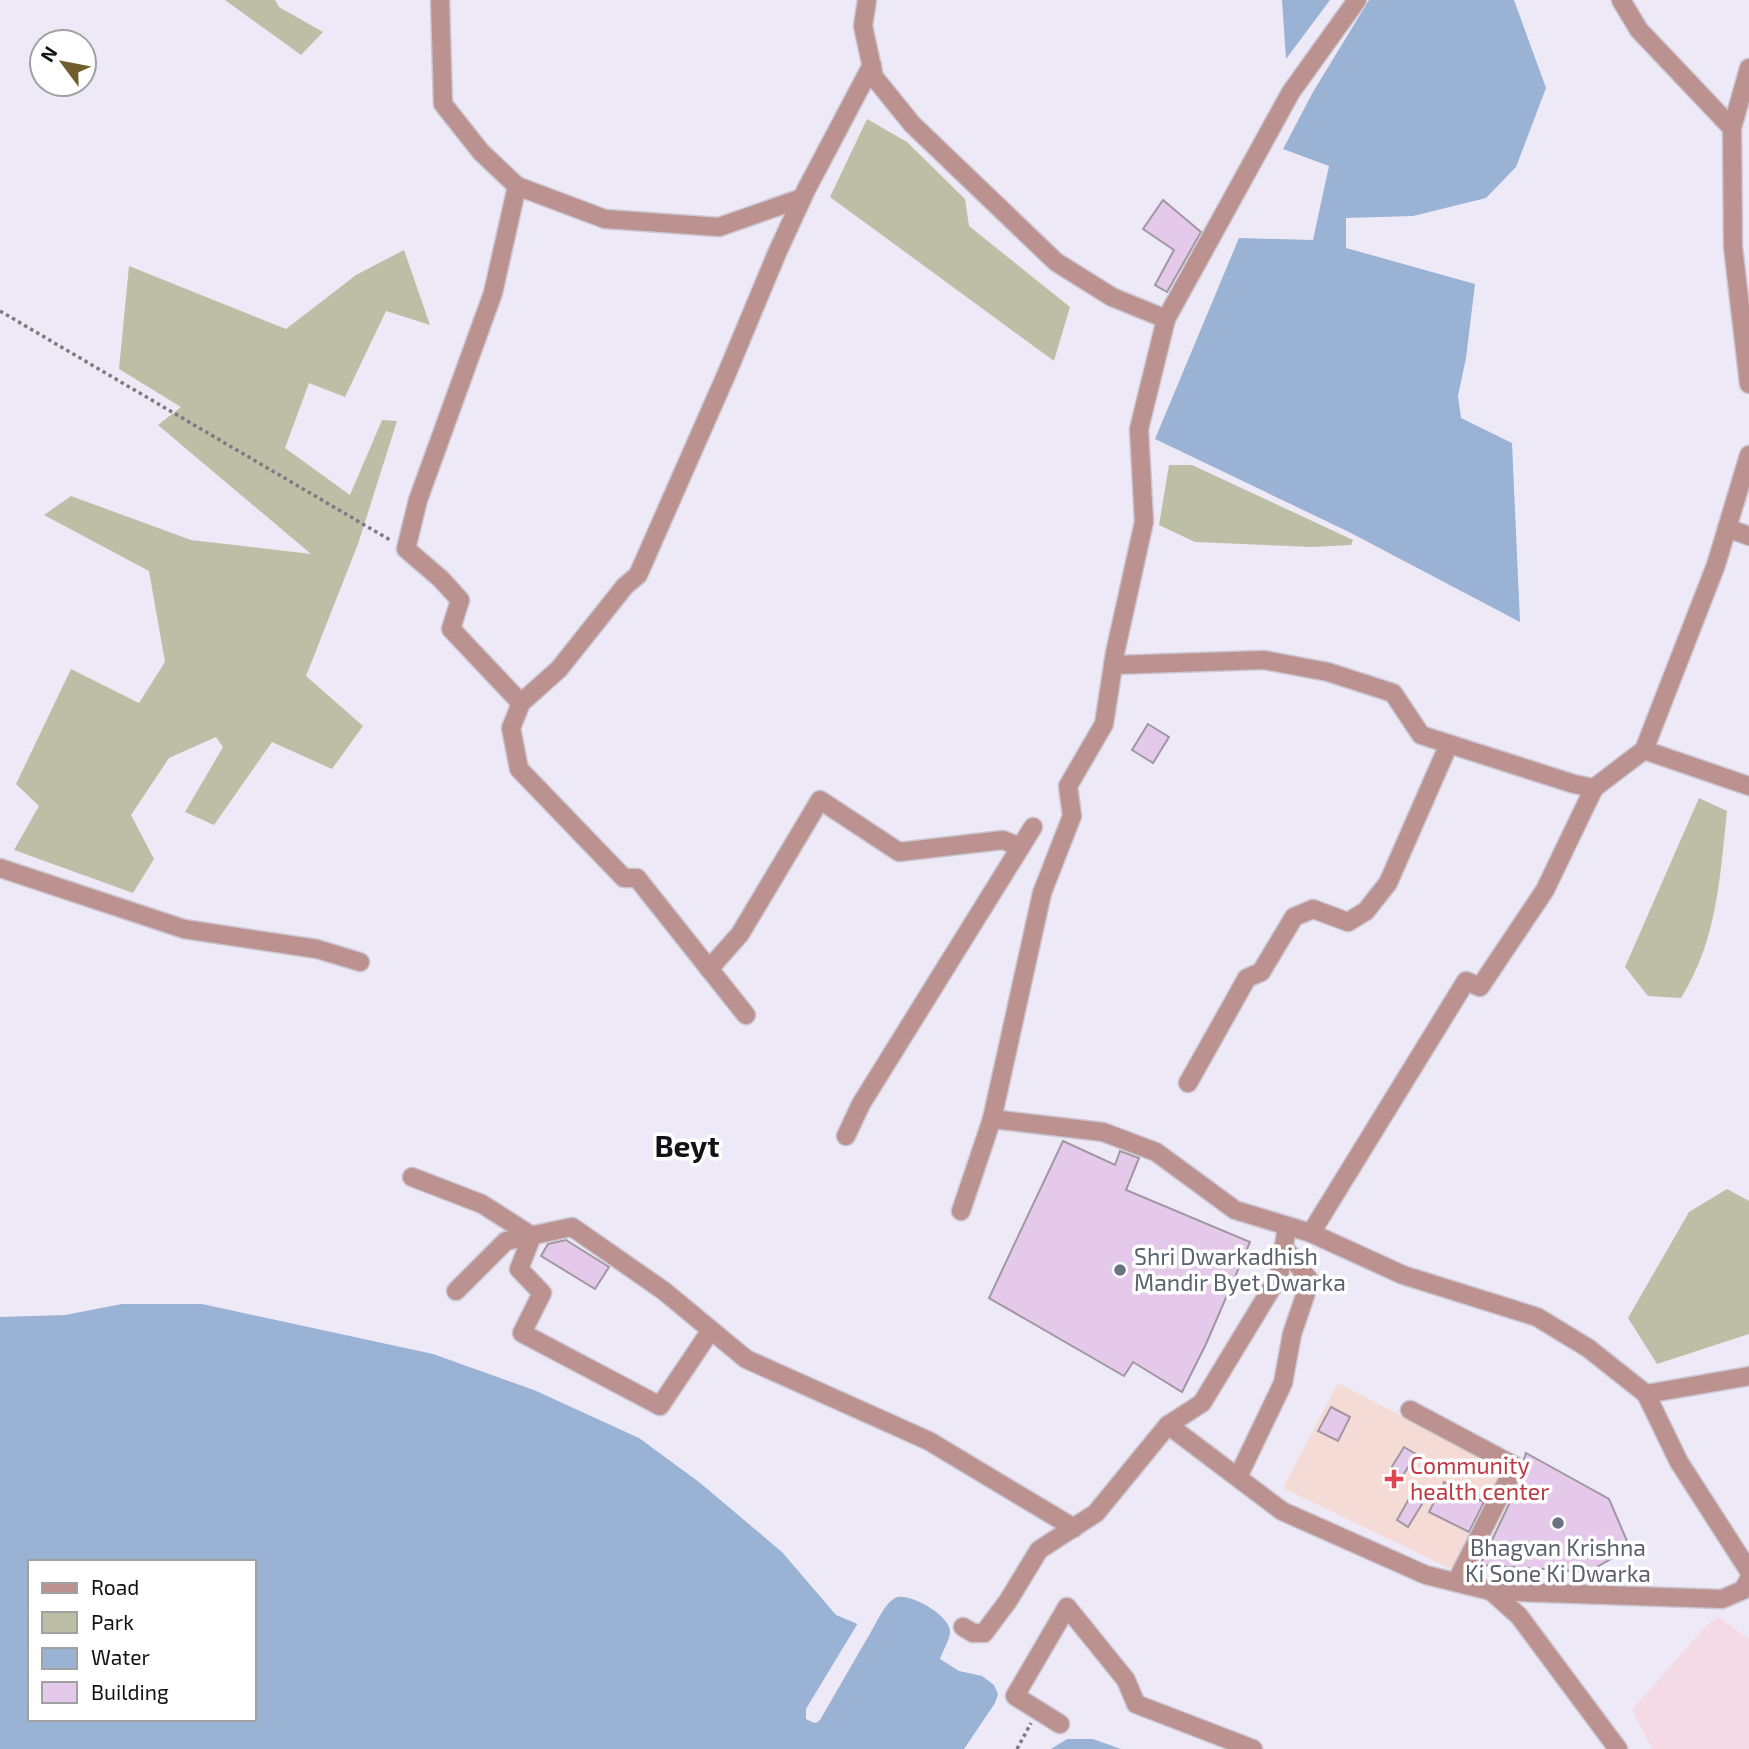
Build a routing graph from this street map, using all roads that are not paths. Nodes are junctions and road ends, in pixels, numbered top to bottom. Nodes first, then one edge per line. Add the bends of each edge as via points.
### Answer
1 (440, 0) edge
2 (867, 0) edge
3 (1357, 0) edge
4 (1621, 0) edge
5 (872, 65) junction
6 (1749, 68) edge
7 (1732, 128) junction
8 (517, 186) junction
9 (802, 198) junction
10 (1166, 318) junction
11 (1749, 384) edge
12 (1749, 455) edge
13 (1727, 528) junction
14 (1749, 536) edge
15 (1113, 666) junction
16 (521, 703) junction
17 (1450, 744) junction
18 (1644, 750) junction
19 (1749, 786) edge
20 (1594, 788) junction
21 (1033, 827) dead end
22 (1020, 847) junction
23 (0, 868) edge
24 (360, 962) dead end
25 (709, 969) junction
26 (746, 1015) dead end
27 (1188, 1083) dead end
28 (992, 1119) junction
29 (846, 1136) dead end
30 (412, 1177) dead end
31 (961, 1211) dead end
32 (1287, 1227) junction
33 (1311, 1233) junction
34 (532, 1236) junction
35 (1284, 1247) junction
36 (456, 1291) dead end
37 (711, 1330) junction
38 (1749, 1376) edge
39 (1646, 1394) junction
40 (1410, 1410) dead end
41 (1168, 1425) junction
42 (1238, 1478) junction
43 (1074, 1528) junction
44 (1749, 1571) edge
45 (1749, 1579) edge
46 (1456, 1582) junction
47 (1490, 1591) junction
48 (963, 1628) dead end
49 (1060, 1724) dead end
50 (1253, 1749) edge
51 (1618, 1749) edge

1 - 8 street via 443,104 481,152
2 - 5 street via 863,26
3 - 10 street via 1291,92
4 - 7 street via 1639,30
5 - 9 street
5 - 10 street via 874,77 912,124 1056,262 1112,297
6 - 7 street
7 - 11 street via 1733,247
8 - 9 street via 605,219 719,227
8 - 16 street via 493,293 418,500 405,550 460,600 450,629
9 - 16 street via 638,575 559,669
10 - 15 street via 1139,429 1144,522
12 - 13 street
13 - 14 street
13 - 18 street via 1717,565
15 - 17 street via 1264,660 1328,672 1393,693 1421,735
15 - 28 street via 1104,724 1068,786 1072,816 1042,893
16 - 25 street via 511,728 519,769 624,878 637,878
17 - 20 street
17 - 27 street via 1388,883 1366,911 1348,922 1313,909 1294,917 1261,972 1247,978
18 - 19 street
18 - 20 street
20 - 33 street via 1545,890 1480,987 1466,981
21 - 22 street
22 - 25 street via 1003,840 900,852 820,800 740,934
22 - 29 street via 861,1104
23 - 24 street via 184,929 317,948
25 - 26 street
28 - 31 street
28 - 32 street via 1103,1132 1156,1152 1235,1210
30 - 34 street via 482,1204
32 - 33 street
32 - 35 street
33 - 39 street via 1403,1275 1536,1317 1588,1348
34 - 36 street via 506,1241
34 - 37 street via 572,1227
34 - 37 street via 519,1269 542,1293 522,1333 618,1385 660,1406
35 - 41 street via 1279,1276 1202,1403
35 - 42 street via 1310,1281 1292,1334 1283,1383
37 - 43 street via 746,1359 929,1441
38 - 39 street
39 - 44 street via 1679,1461
40 - 46 street via 1515,1465
41 - 42 street
41 - 43 street via 1096,1513
42 - 46 street via 1282,1511 1426,1576
43 - 48 street via 1040,1549 984,1633
45 - 47 street via 1742,1590 1722,1599
46 - 47 street
47 - 51 street via 1518,1616
49 - 50 street via 1015,1696 1067,1608 1126,1680 1136,1704

